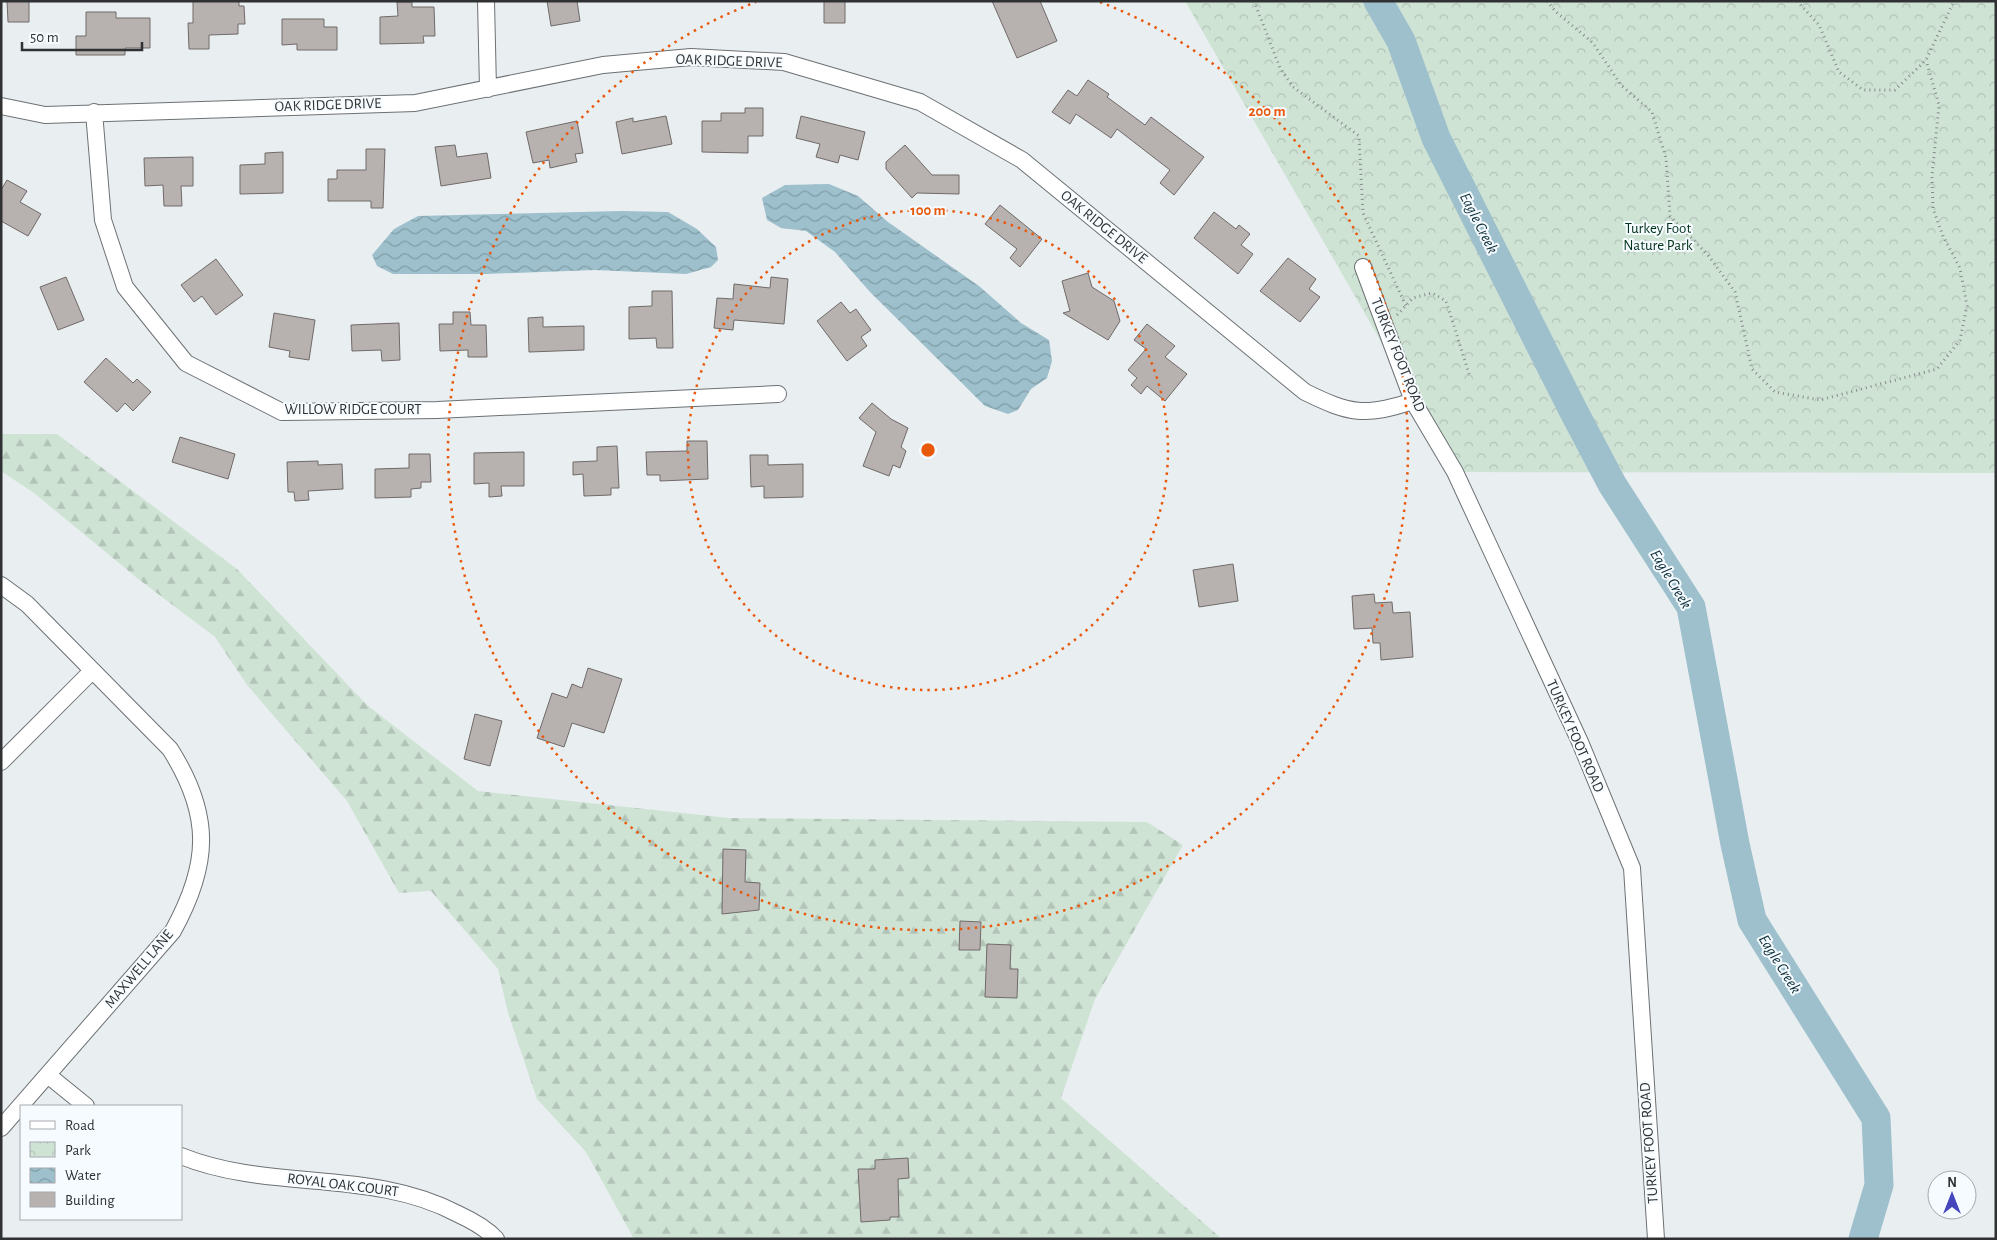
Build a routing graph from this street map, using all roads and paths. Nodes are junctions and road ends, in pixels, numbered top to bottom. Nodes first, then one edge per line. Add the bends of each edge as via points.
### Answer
1 (486, 1) edge
2 (1254, 1) edge
3 (1547, 1) edge
4 (1797, 1) edge
5 (1954, 1) edge
6 (1926, 60) junction
7 (488, 89) junction
8 (1, 106) edge
9 (94, 112) junction
10 (1363, 266) dead end
11 (1406, 306) junction
12 (1386, 325) junction
13 (1470, 376) dead end
14 (778, 394) dead end
15 (1413, 401) junction
16 (1, 585) edge
17 (91, 672) junction
18 (1, 762) edge
19 (49, 1076) junction
20 (22, 1105) edge
21 (85, 1105) edge
22 (20, 1107) edge
23 (1, 1128) edge
24 (182, 1156) edge
25 (496, 1239) edge
26 (1656, 1239) edge

1 - 7 street
2 - 11 path via 1280,68 1293,87 1359,136 1363,213
3 - 6 path via 1593,43 1621,85 1652,112 1666,158 1670,216 1708,255 1735,292 1752,369 1775,392 1820,400 1937,368 1960,340 1968,306 1960,268 1933,209 1932,176 1939,105
4 - 6 path via 1819,26 1839,72 1862,90 1895,90
5 - 6 path
7 - 9 street, OAK RIDGE DRIVE via 415,103
7 - 15 street, OAK RIDGE DRIVE via 603,65 691,57 784,62 920,102 1022,160 1305,392 1355,412 1384,411
8 - 9 street, OAK RIDGE DRIVE via 44,115
9 - 14 street, WILLOW RIDGE COURT via 103,220 125,287 186,364 282,412 437,410
10 - 12 street, TURKEY FOOT ROAD
11 - 12 path
11 - 13 path via 1413,298 1432,293 1446,301
12 - 15 street, TURKEY FOOT ROAD
15 - 26 street, TURKEY FOOT ROAD via 1455,472 1580,742 1632,868
16 - 17 street, MAXWELL LANE via 27,604
17 - 18 street
17 - 19 street, MAXWELL LANE via 170,749 184,770 194,795 202,849 188,903 173,931
19 - 20 street, MAXWELL LANE
19 - 21 street
22 - 23 street, MAXWELL LANE
24 - 25 street, ROYAL OAK COURT via 250,1175 386,1188 416,1195 469,1219

